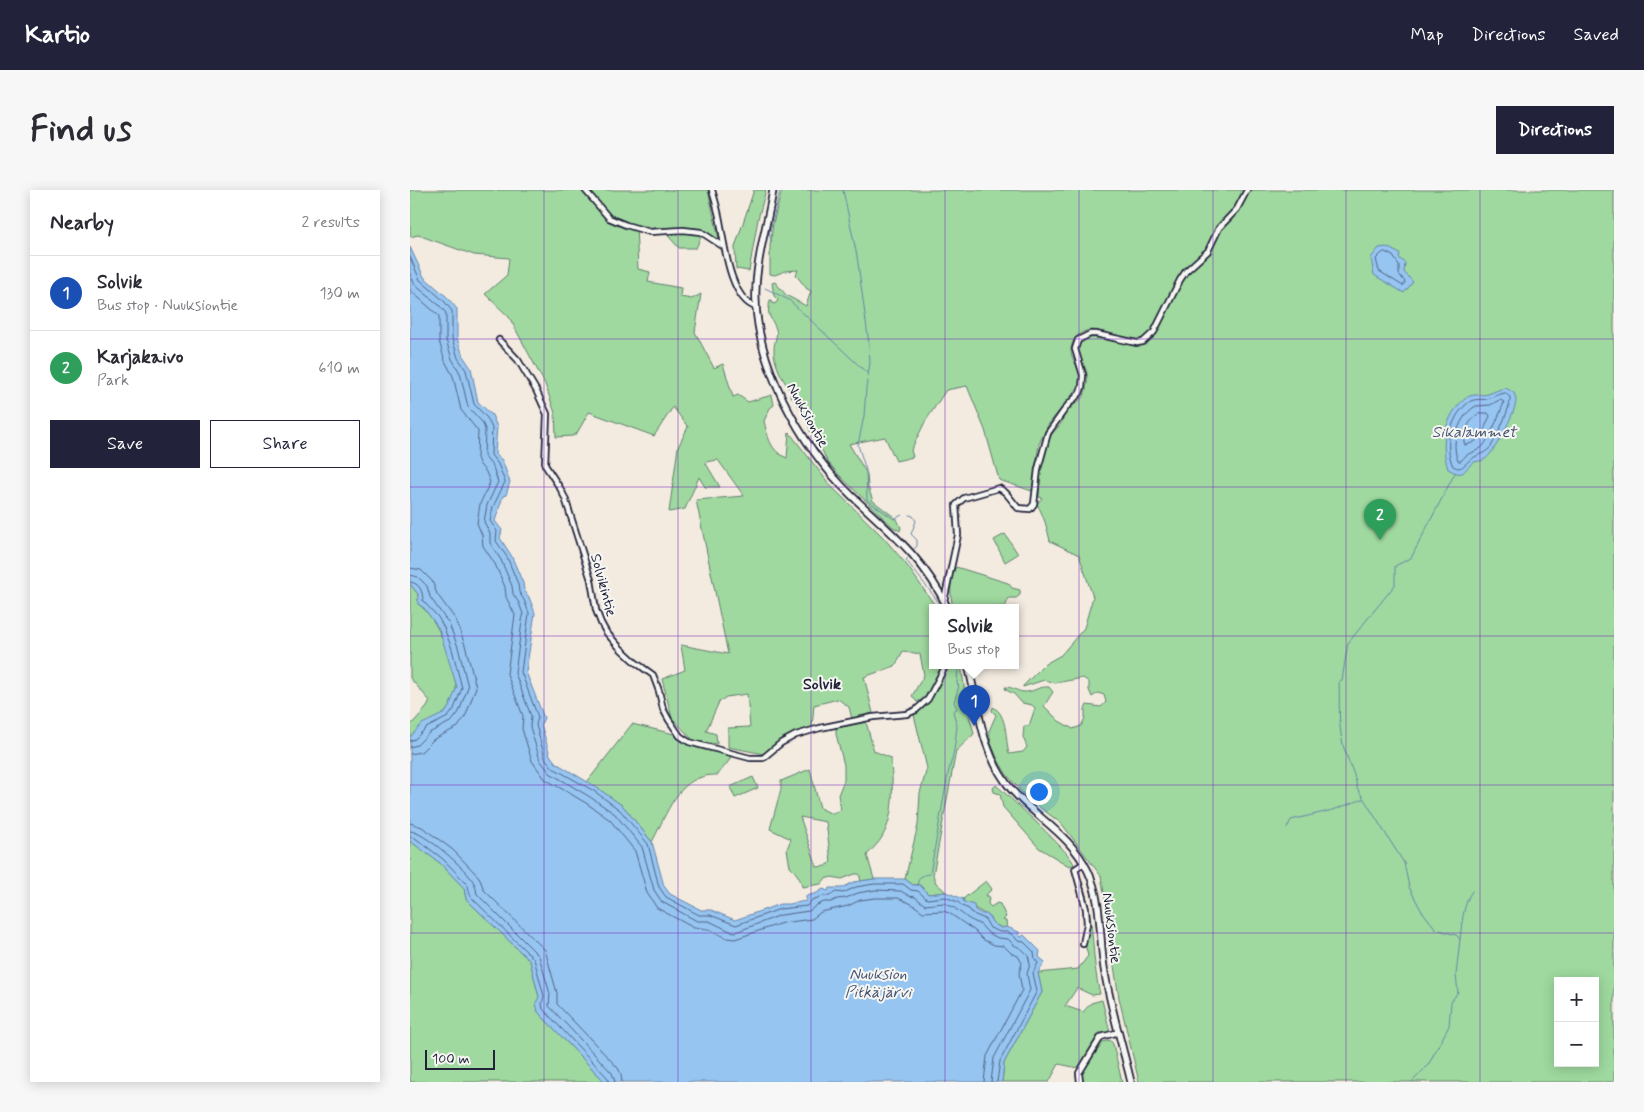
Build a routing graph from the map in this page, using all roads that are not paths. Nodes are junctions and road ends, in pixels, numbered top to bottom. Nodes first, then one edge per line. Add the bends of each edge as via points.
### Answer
1 (585, 190) edge
2 (712, 190) edge
3 (773, 190) edge
4 (1247, 190) edge
5 (724, 247) junction
6 (756, 307) junction
7 (499, 340) dead end
8 (946, 604) edge
9 (944, 669) edge
10 (969, 669) edge
11 (1084, 863) junction
12 (1082, 944) dead end
13 (1119, 1032) junction
14 (1080, 1082) edge
15 (1131, 1082) edge

1 - 5 street via 609,218 626,226 650,232 701,232
2 - 5 street
3 - 6 street, Nuuksiontie via 758,263
4 - 8 street via 1237,209 1219,228 1208,251 1180,280 1149,338 1143,342 1130,342 1090,334 1078,340 1075,348 1083,375 1082,387 1048,433 1038,468 1034,504 1030,509 1018,508 999,488 959,501 956,509 958,535
5 - 6 street via 728,269 743,298
6 - 8 street, Nuuksiontie via 777,386 803,436 839,483 914,555
7 - 9 street, Solvikintie via 518,360 547,414 545,465 565,498 591,580 600,623 625,653 653,675 663,709 683,738 693,744 750,758 763,758 796,735 916,710 928,699
10 - 11 street, Nuuksiontie via 982,730 997,768 1012,790 1065,838
11 - 12 street via 1075,869 1086,909 1087,924
11 - 13 street, Nuuksiontie via 1097,897 1104,967
13 - 14 street via 1101,1037 1079,1073
13 - 15 street, Nuuksiontie

